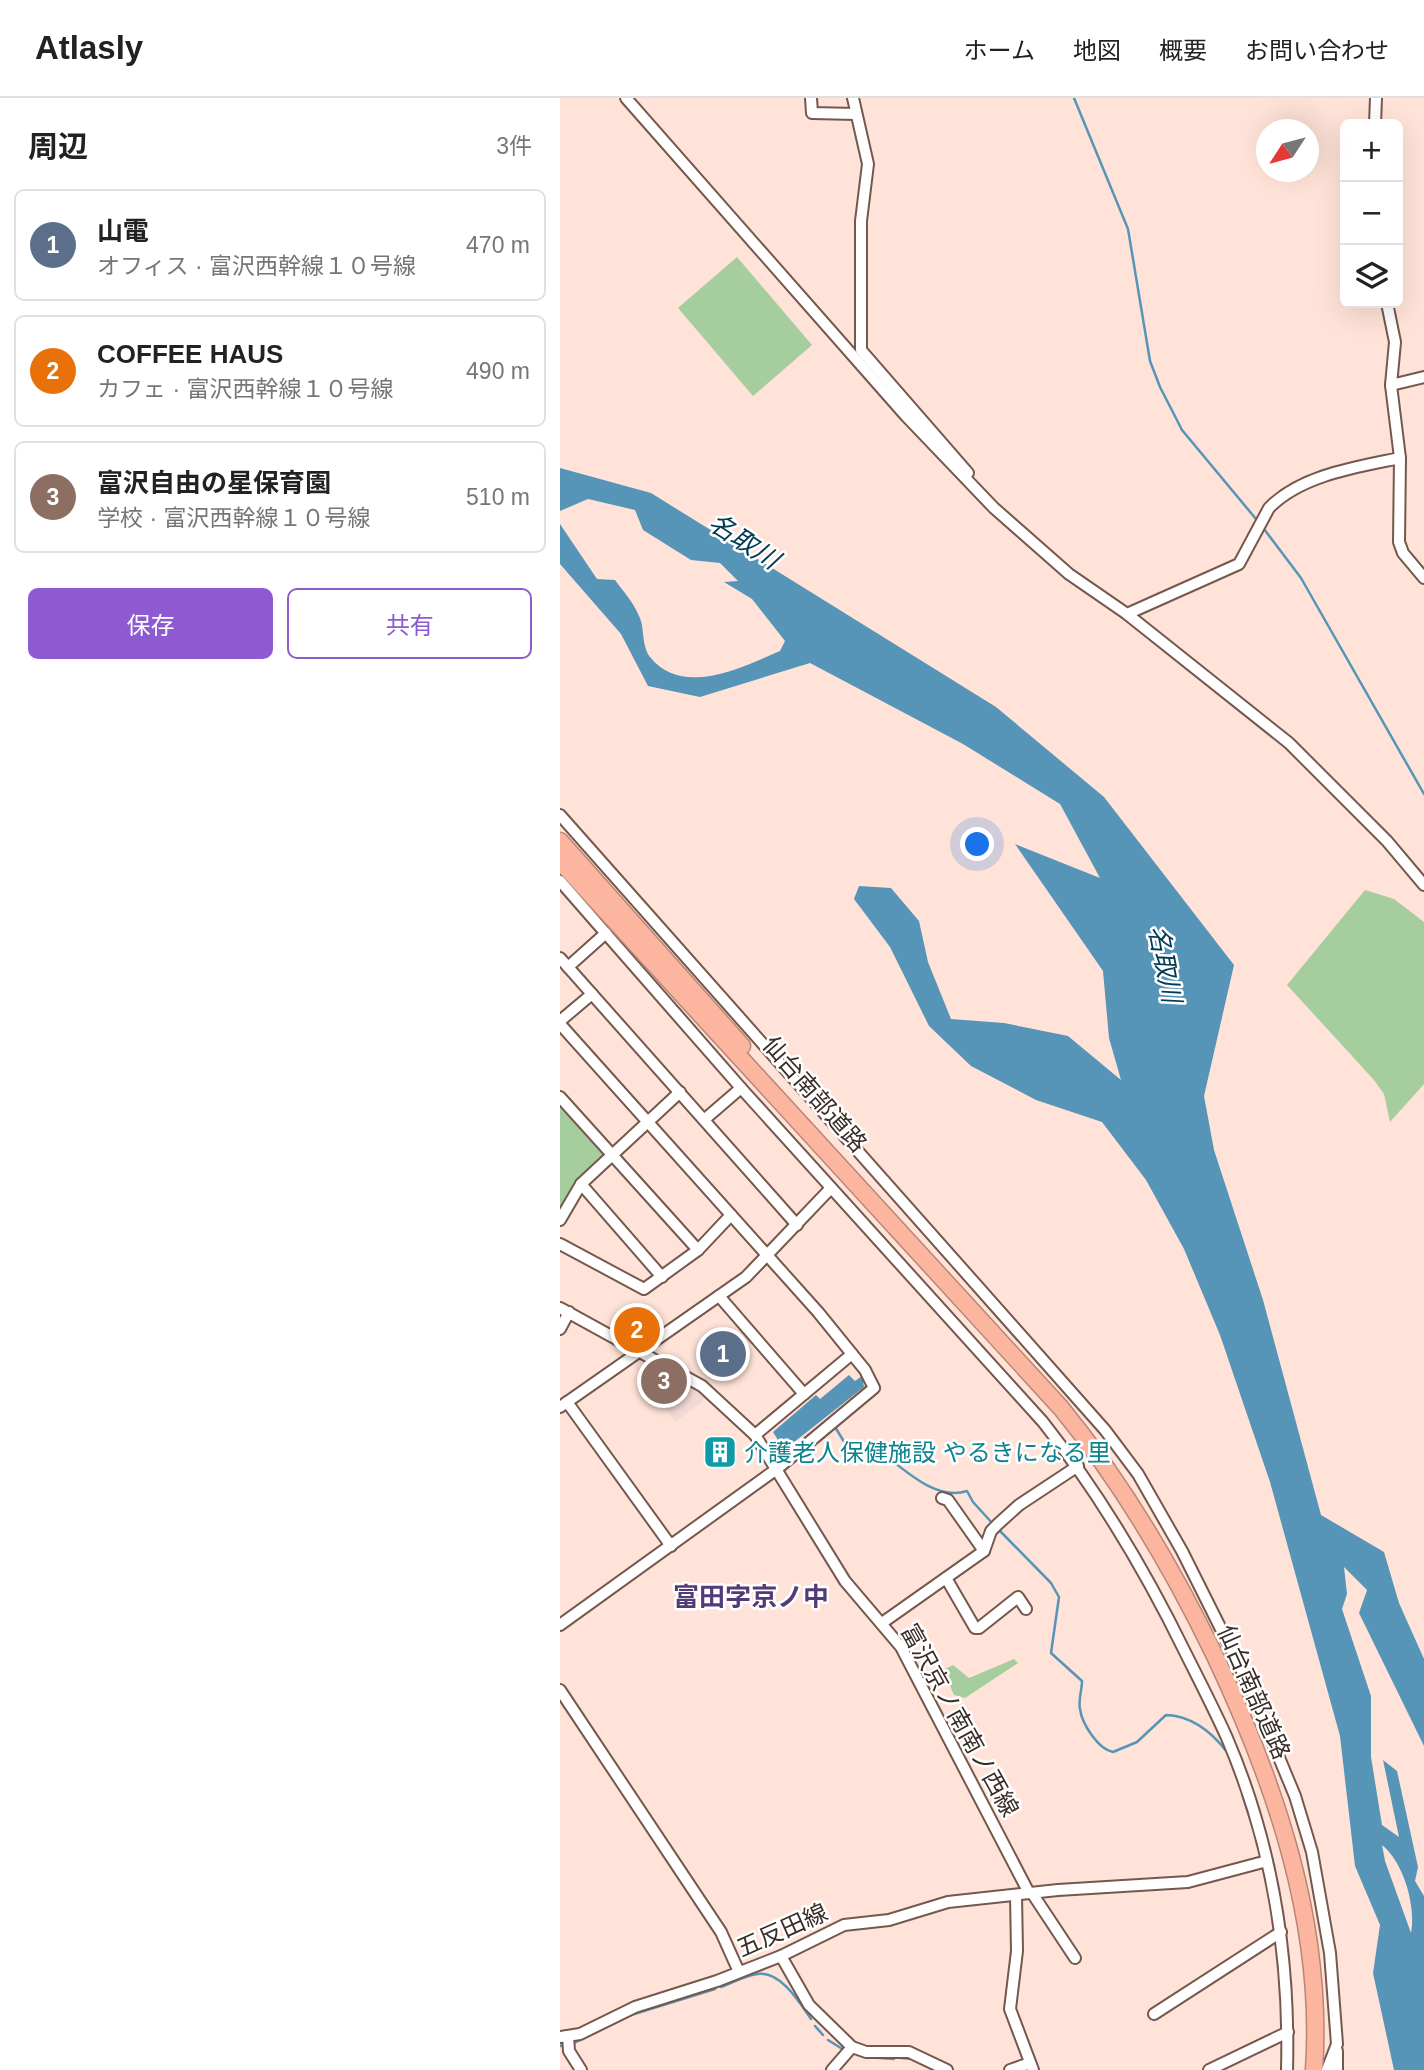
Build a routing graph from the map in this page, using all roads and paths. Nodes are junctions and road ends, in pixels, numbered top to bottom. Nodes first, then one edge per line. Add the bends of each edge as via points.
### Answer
1 (626, 98) edge
2 (811, 98) edge
3 (853, 98) edge
4 (1376, 98) edge
5 (856, 114) junction
6 (1375, 119) edge
7 (1388, 308) edge
8 (1424, 377) edge
9 (1391, 385) junction
10 (1401, 458) junction
11 (994, 508) junction
12 (1424, 578) edge
13 (1127, 614) junction
14 (560, 815) edge
15 (560, 841) edge
16 (560, 861) edge
17 (560, 881) edge
18 (1424, 885) edge
19 (606, 933) junction
20 (564, 963) edge
21 (592, 994) junction
22 (560, 1023) edge
23 (741, 1088) junction
24 (680, 1092) junction
25 (560, 1097) edge
26 (705, 1119) junction
27 (648, 1122) junction
28 (612, 1155) junction
29 (581, 1184) junction
30 (831, 1188) junction
31 (731, 1215) junction
32 (560, 1220) edge
33 (797, 1225) junction
34 (560, 1244) edge
35 (698, 1250) junction
36 (766, 1255) junction
37 (662, 1277) junction
38 (719, 1296) junction
39 (564, 1310) edge
40 (560, 1329) edge
41 (639, 1352) junction
42 (852, 1354) junction
43 (1034, 1378) junction
44 (803, 1394) junction
45 (563, 1404) edge
46 (755, 1435) junction
47 (1078, 1465) junction
48 (778, 1468) junction
49 (942, 1497) dead end
50 (671, 1546) junction
51 (984, 1551) junction
52 (946, 1578) junction
53 (1026, 1609) dead end
54 (882, 1623) junction
55 (560, 1625) edge
56 (560, 1690) edge
57 (1267, 1861) junction
58 (1030, 1893) junction
59 (1016, 1895) junction
60 (1281, 1933) junction
61 (781, 1956) junction
62 (1075, 1958) dead end
63 (739, 1972) junction
64 (1154, 2014) dead end
65 (1288, 2032) junction
66 (564, 2037) edge
67 (1337, 2044) junction
68 (852, 2047) junction
69 (1032, 2066) edge
70 (581, 2070) edge
71 (832, 2070) edge
72 (947, 2070) edge
73 (1010, 2070) edge
74 (1209, 2070) edge
75 (1287, 2070) edge
76 (1314, 2070) edge
77 (1327, 2070) edge
78 (1337, 2070) edge

1 - 11 street via 906,416
2 - 5 street via 812,113
3 - 5 street
4 - 6 street
5 - 11 street via 868,164 861,220 861,350
7 - 9 street via 1395,342
8 - 9 street
9 - 10 street
10 - 12 street via 1399,542
10 - 13 street via 1315,480 1276,501 1239,564
11 - 13 street via 1069,573
13 - 18 street via 1289,743 1387,841
14 - 67 street via 1105,1430 1138,1475 1248,1683 1295,1796 1322,1905
15 - 43 highway, 仙台南部道路
16 - 43 highway, 仙台南部道路
17 - 19 street
19 - 20 street
19 - 23 street
20 - 21 street
21 - 22 street
21 - 24 street
22 - 27 street
23 - 26 street
23 - 30 street
24 - 26 street
24 - 27 street
25 - 28 street
26 - 33 street
27 - 28 street
27 - 31 street
28 - 29 street
28 - 35 street
29 - 32 street
29 - 37 street
30 - 33 street
30 - 47 street via 935,1299
31 - 35 street
31 - 36 street
33 - 36 street
34 - 37 street via 644,1289
35 - 37 street
36 - 38 street
36 - 42 street
38 - 41 street
38 - 44 street
39 - 40 street
39 - 41 street, 富沢京ノ南南ノ西線
41 - 45 street
41 - 46 street, 富沢京ノ南南ノ西線 via 702,1386
42 - 44 street
42 - 48 street via 874,1388
43 - 76 highway, 仙台南部道路 via 1089,1442 1154,1538 1198,1620 1260,1760 1301,1899 1314,2002
44 - 46 street
45 - 50 street
46 - 48 street, 富沢京ノ南南ノ西線
47 - 51 street via 998,1524
47 - 57 street via 1129,1546 1227,1737
48 - 50 street
48 - 54 street, 富沢京ノ南南ノ西線 via 845,1581
49 - 51 street
50 - 55 street
51 - 52 street
52 - 53 street via 975,1628 1017,1597
52 - 54 street
54 - 58 street, 富沢京ノ南南ノ西線 via 925,1690
56 - 63 street via 721,1932
57 - 58 street, 五反田線 via 1188,1882
57 - 60 street
58 - 59 street, 五反田線
58 - 62 street, 富沢京ノ南南ノ西線
59 - 61 street, 五反田線 via 948,1902 889,1920 844,1925
59 - 69 street via 1017,1951 1010,2009
60 - 64 street
60 - 65 street
61 - 63 street, 五反田線
61 - 68 street via 809,2005
63 - 66 street, 五反田線
65 - 74 street
65 - 75 street
66 - 70 street
67 - 77 street
67 - 78 street
68 - 71 street
68 - 72 street via 866,2052 909,2052
69 - 73 street

